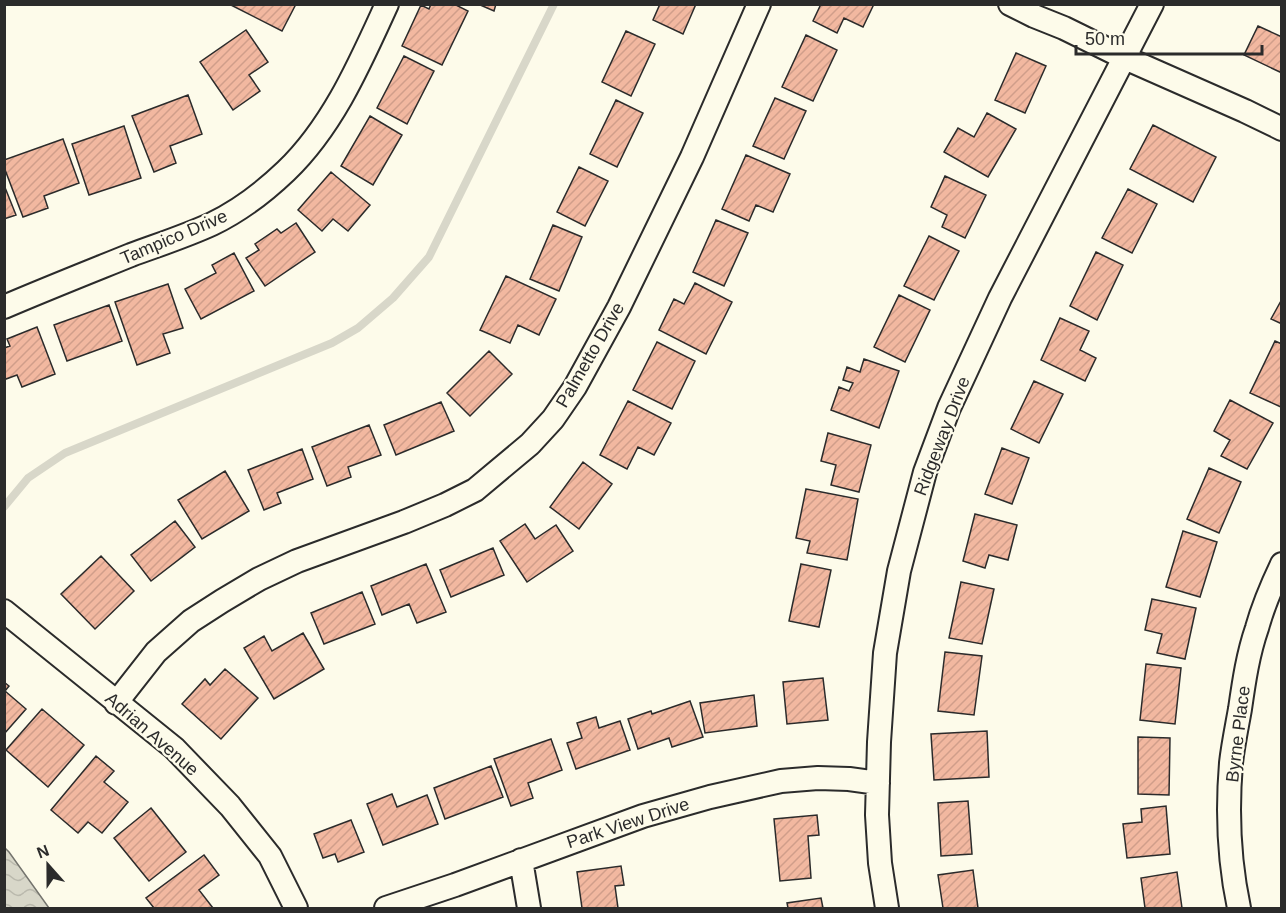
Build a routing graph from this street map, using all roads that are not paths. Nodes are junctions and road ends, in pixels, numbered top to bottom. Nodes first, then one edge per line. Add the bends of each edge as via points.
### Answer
1 (387, 4) edge
2 (759, 4) edge
3 (1010, 4) edge
4 (1152, 4) edge
5 (1125, 57) junction
6 (1281, 129) edge
7 (4, 307) edge
8 (1281, 564) edge
9 (4, 611) edge
10 (116, 703) junction
11 (878, 783) junction
12 (521, 860) junction
13 (296, 909) edge
14 (386, 909) edge
15 (529, 909) edge
16 (887, 909) edge
17 (1239, 909) edge

1 - 7 street, Tampico Drive via 336,106 286,170 250,201 213,224
2 - 10 street, Palmetto Drive via 620,307 575,387 538,436 475,490 404,522 297,561 222,601 191,621 156,652
3 - 5 street
4 - 5 street, Ridgeway Drive
5 - 6 street
5 - 11 street, Ridgeway Drive via 1000,298 925,472 899,571 885,654
8 - 17 street, Byrne Place via 1256,630 1245,673 1231,762 1231,851
9 - 10 street, Adrian Avenue
10 - 13 street, Adrian Avenue via 174,748 230,806 270,856
11 - 12 street, Park View Drive via 818,778 781,781 643,816
11 - 16 street, Ridgeway Drive via 879,844
12 - 14 street, Park View Drive
12 - 15 street

